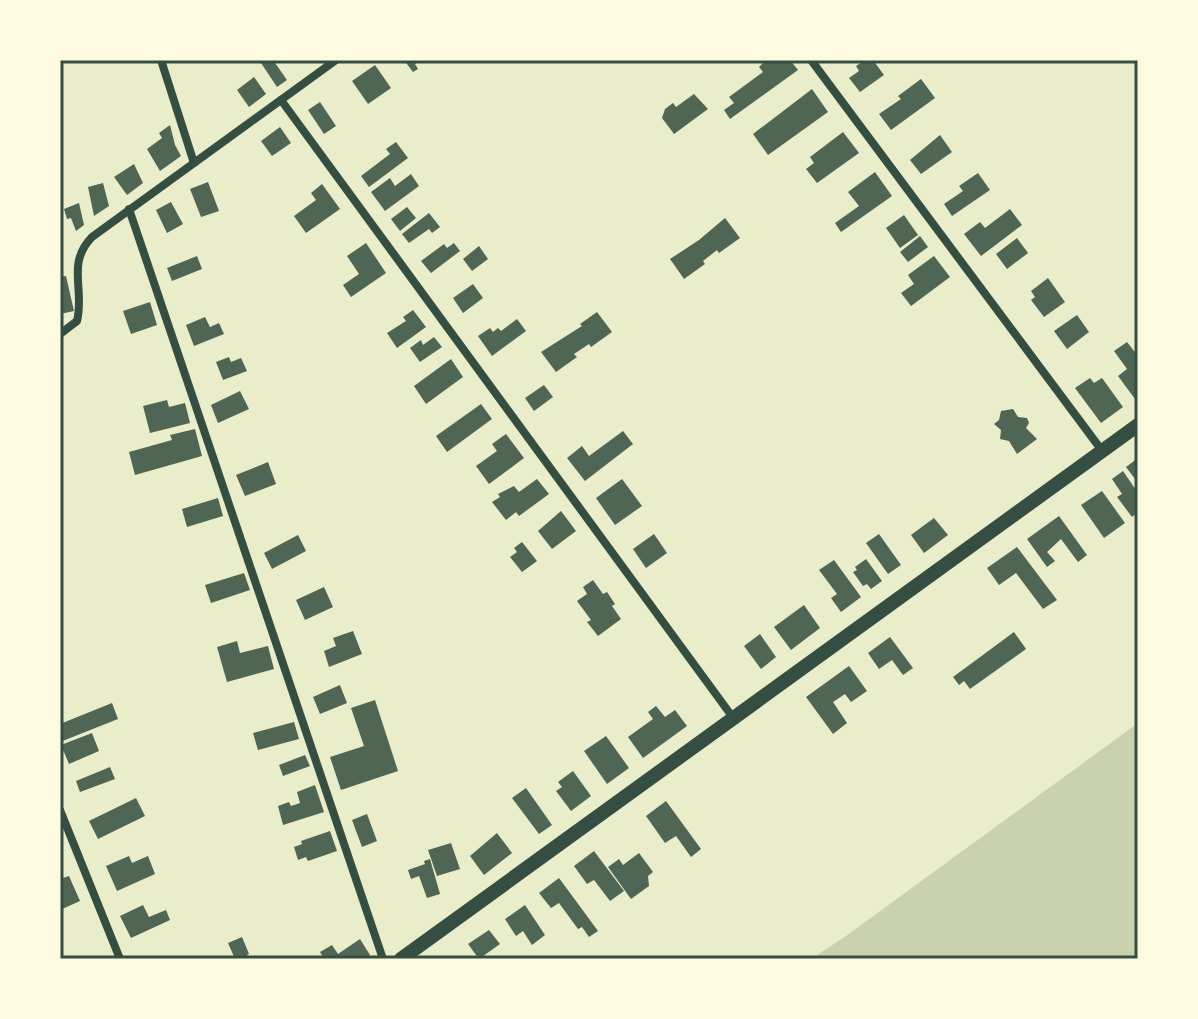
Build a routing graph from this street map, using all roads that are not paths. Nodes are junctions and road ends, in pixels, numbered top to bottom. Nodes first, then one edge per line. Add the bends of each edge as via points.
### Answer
1 (161, 60) edge
2 (336, 60) edge
3 (811, 60) edge
4 (281, 100) junction
5 (194, 163) junction
6 (129, 209) junction
7 (60, 334) edge
8 (1138, 425) edge
9 (1103, 452) junction
10 (734, 719) junction
11 (60, 810) edge
12 (120, 959) edge
13 (383, 959) edge
14 (401, 959) edge

1 - 5 street
2 - 4 street
3 - 9 street
4 - 5 street
4 - 10 street
5 - 6 street
6 - 7 street via 82,247 77,259 77,321
6 - 13 street
8 - 9 main road
9 - 10 main road
10 - 14 main road
11 - 12 street

